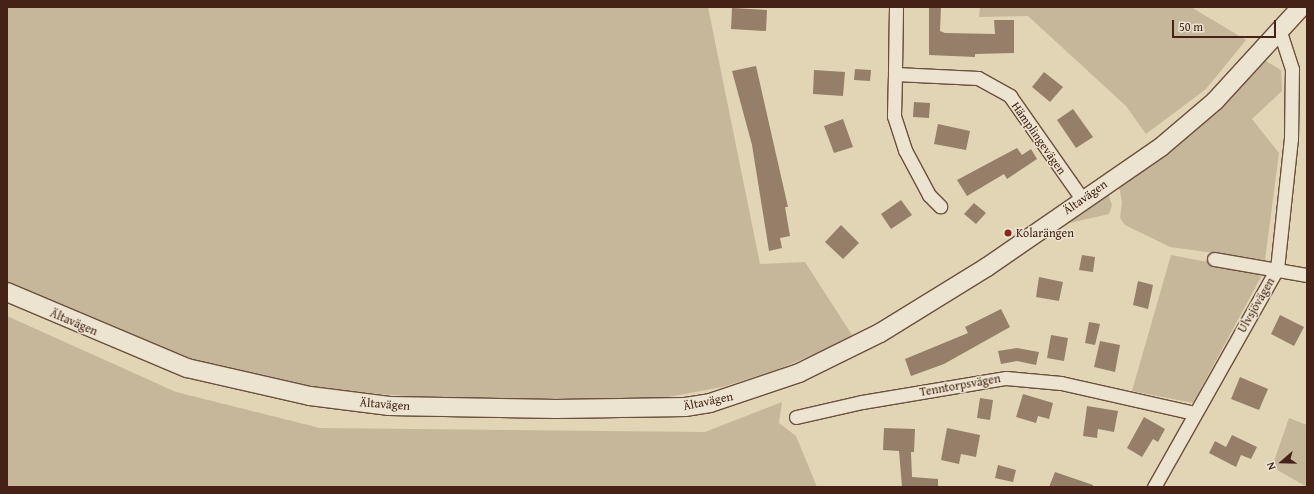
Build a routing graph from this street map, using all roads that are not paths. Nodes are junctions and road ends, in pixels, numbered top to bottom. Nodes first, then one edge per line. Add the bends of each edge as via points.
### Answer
1 (896, 7) edge
2 (1301, 7) edge
3 (1280, 33) junction
4 (896, 74) junction
5 (1082, 199) junction
6 (940, 206) dead end
7 (1214, 259) dead end
8 (1277, 269) junction
9 (1307, 275) edge
10 (7, 292) edge
11 (1194, 413) junction
12 (796, 417) dead end
13 (1154, 487) edge

1 - 4 street
2 - 3 main road, Ältavägen
3 - 5 main road, Ältavägen via 1215,102 1161,147
3 - 8 street, Ulvsjövägen via 1292,69 1291,138
4 - 5 street, Hämplingevägen via 978,78 1010,96
4 - 6 street via 894,116 905,150 929,195
5 - 10 main road, Ältavägen via 987,267 880,333 799,373 738,394 685,407 556,409 389,406 310,396 187,368
7 - 8 street
8 - 9 street
8 - 11 street, Ulvsjövägen
11 - 12 street, Tenntorpsvägen via 1061,383 1006,378 862,402
11 - 13 street, Ulvsjövägen

